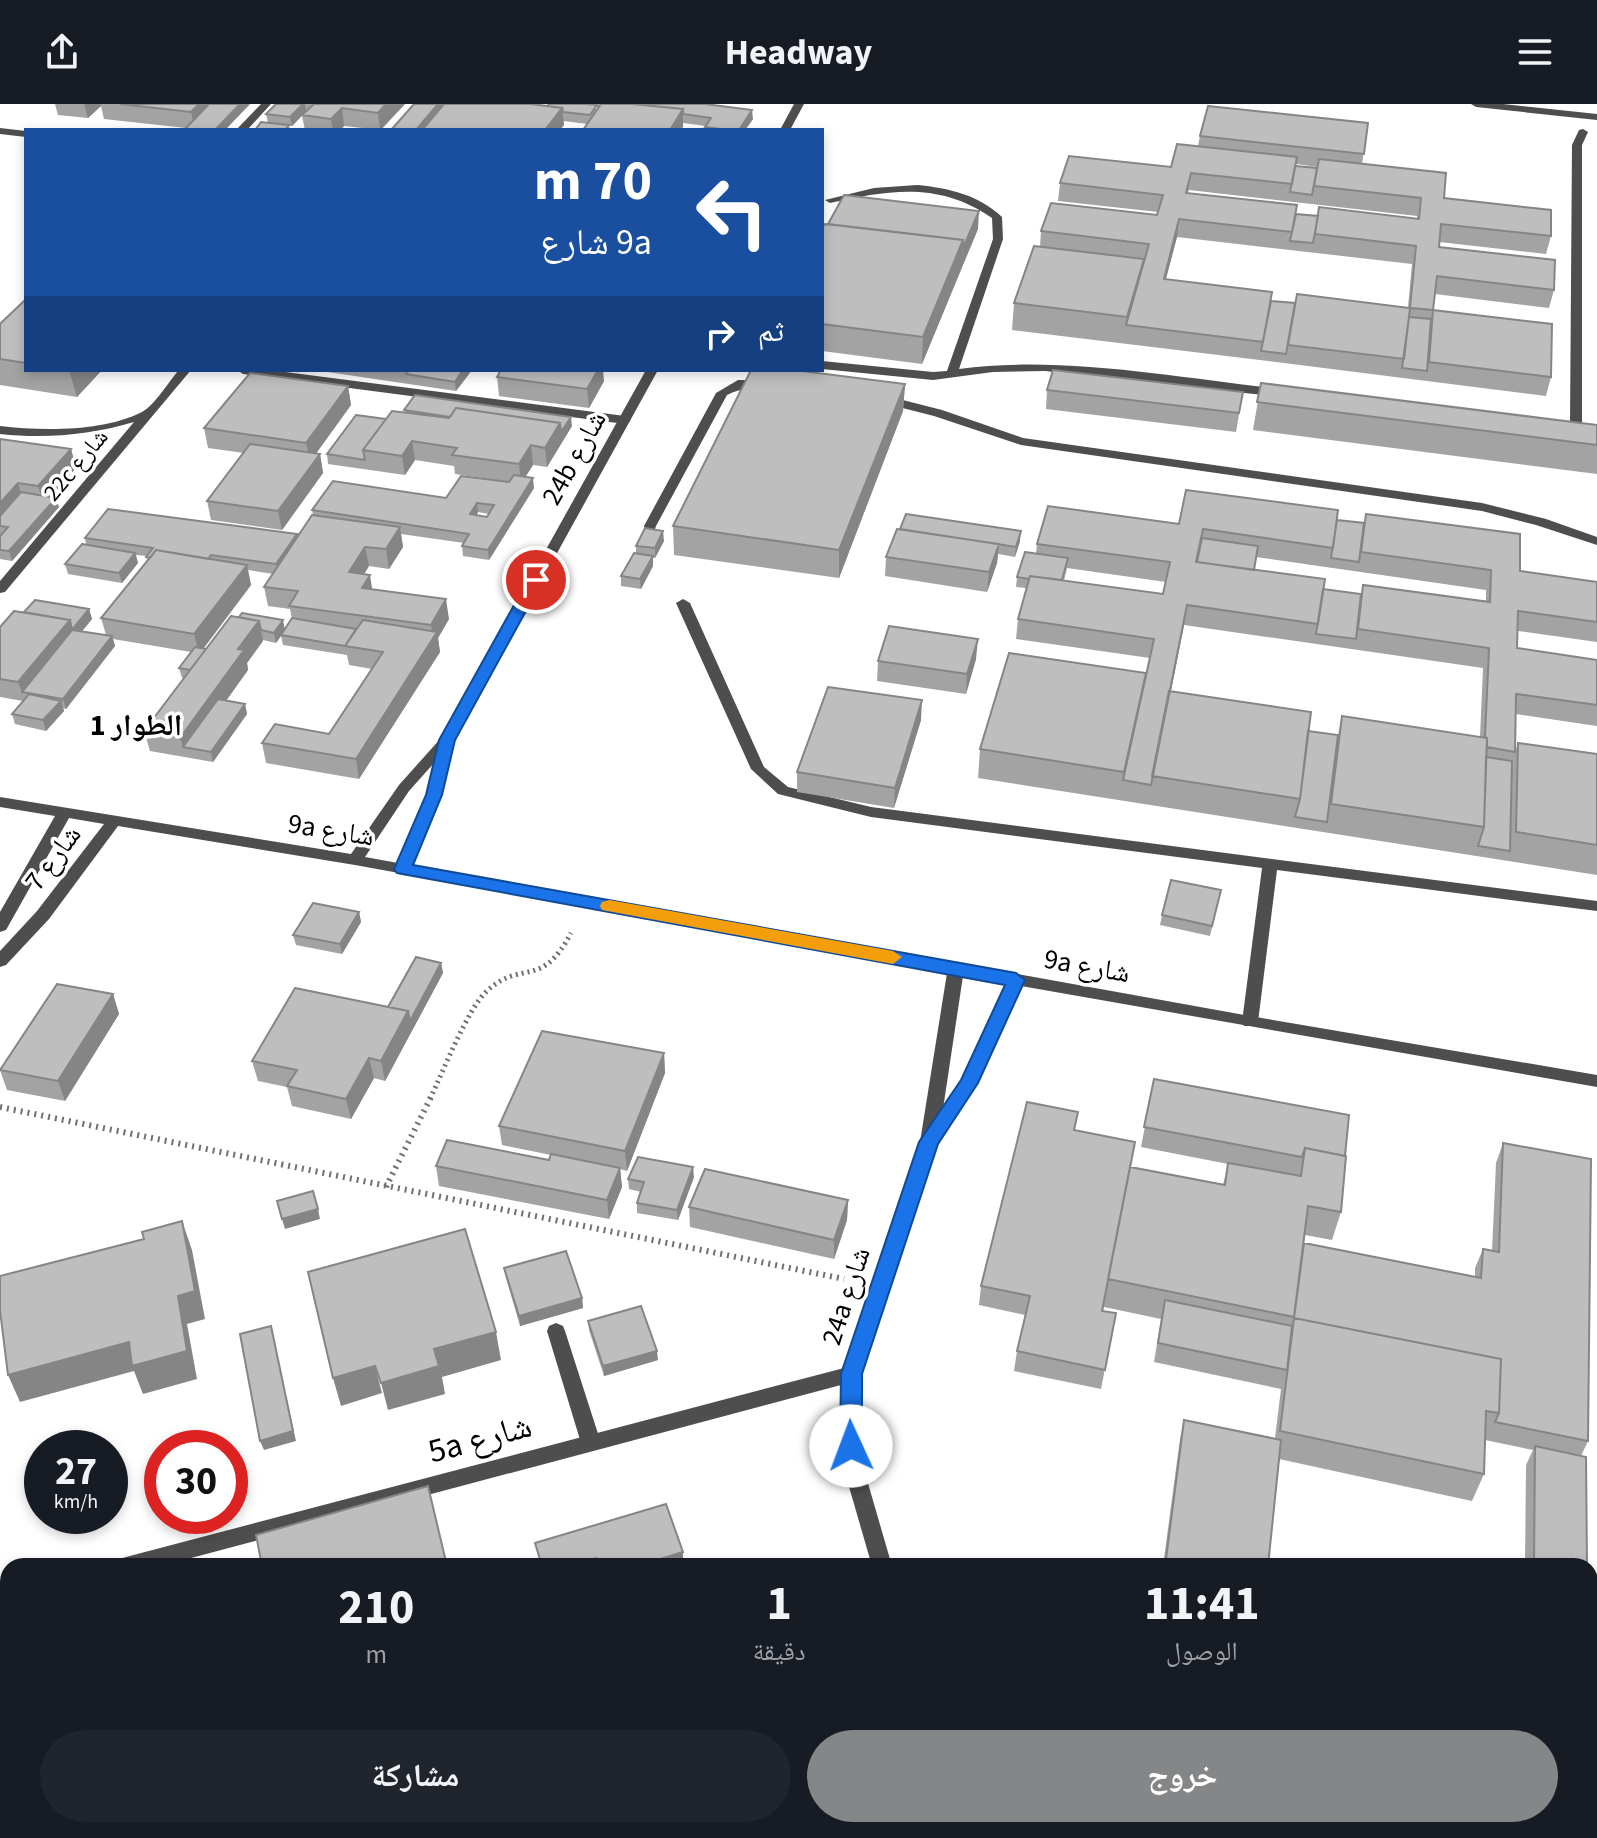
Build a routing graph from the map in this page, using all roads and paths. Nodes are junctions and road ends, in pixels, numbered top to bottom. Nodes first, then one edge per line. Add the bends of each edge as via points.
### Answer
1 (266, 104) edge
2 (799, 104) edge
3 (1476, 104) edge
4 (1592, 116) edge
5 (243, 128) edge
6 (786, 128) edge
7 (0, 131) edge
8 (1583, 132) junction
9 (24, 134) edge
10 (1593, 141) dead end
11 (830, 200) dead end
12 (824, 365) edge
13 (183, 372) edge
14 (258, 372) edge
15 (651, 372) edge
16 (763, 372) edge
17 (951, 375) junction
18 (758, 383) junction
19 (773, 385) edge
20 (1292, 394) edge
21 (865, 396) edge
22 (149, 413) junction
23 (625, 420) junction
24 (1576, 424) edge
25 (0, 430) edge
26 (650, 526) edge
27 (1597, 541) edge
28 (0, 589) edge
29 (683, 603) dead end
30 (447, 740) junction
31 (0, 802) edge
32 (64, 813) junction
33 (114, 821) junction
34 (355, 860) junction
35 (1270, 866) junction
36 (403, 869) junction
37 (587, 902) junction
38 (1597, 906) edge
39 (0, 926) edge
40 (0, 961) edge
41 (956, 969) junction
42 (1016, 980) junction
43 (1250, 1022) junction
44 (1597, 1081) edge
45 (0, 1107) edge
46 (929, 1142) junction
47 (386, 1187) junction
48 (880, 1286) junction
49 (556, 1331) dead end
50 (851, 1374) junction
51 (591, 1443) junction
52 (156, 1558) edge
53 (880, 1558) edge

1 - 5 street
2 - 6 street
3 - 4 street
4 - 8 street
7 - 9 street
8 - 10 street
8 - 24 street via 1577,145
11 - 17 street via 883,190 936,189 983,205 997,217 998,239
12 - 17 street
13 - 22 street, 22c شارع
14 - 23 street
15 - 23 street, 24b شارع
16 - 18 street
17 - 20 street via 1045,367
18 - 19 street
18 - 26 street via 738,384 722,393
21 - 27 street via 1021,441 1482,507
22 - 25 street via 79,432
22 - 28 street, 22c شارع
23 - 30 street, 24b شارع
29 - 35 street via 758,769 783,791 871,812
30 - 34 street, 24b شارع via 404,788
30 - 36 street, 24b شارع via 434,795
31 - 32 street, 9a شارع
32 - 33 street, 9a شارع
32 - 39 street, شارع 7
33 - 34 street, 9a شارع
33 - 40 street, شارع 7 via 43,915
34 - 36 street, 9a شارع
35 - 38 street
35 - 43 street
36 - 37 street, 9a شارع
37 - 41 street, 9a شارع
37 - 47 path via 551,964 506,976 480,998
41 - 42 street, 9a شارع
41 - 46 street, 24a شارع
42 - 43 street, 9a شارع
42 - 46 street, 24a شارع via 969,1083
43 - 44 street, 9a شارع
45 - 47 path
46 - 48 street, 24a شارع
47 - 48 path
48 - 50 street, 24a شارع
49 - 51 street
50 - 51 street, 5a شارع
50 - 53 street, 24a شارع via 853,1466
51 - 52 street, 5a شارع

